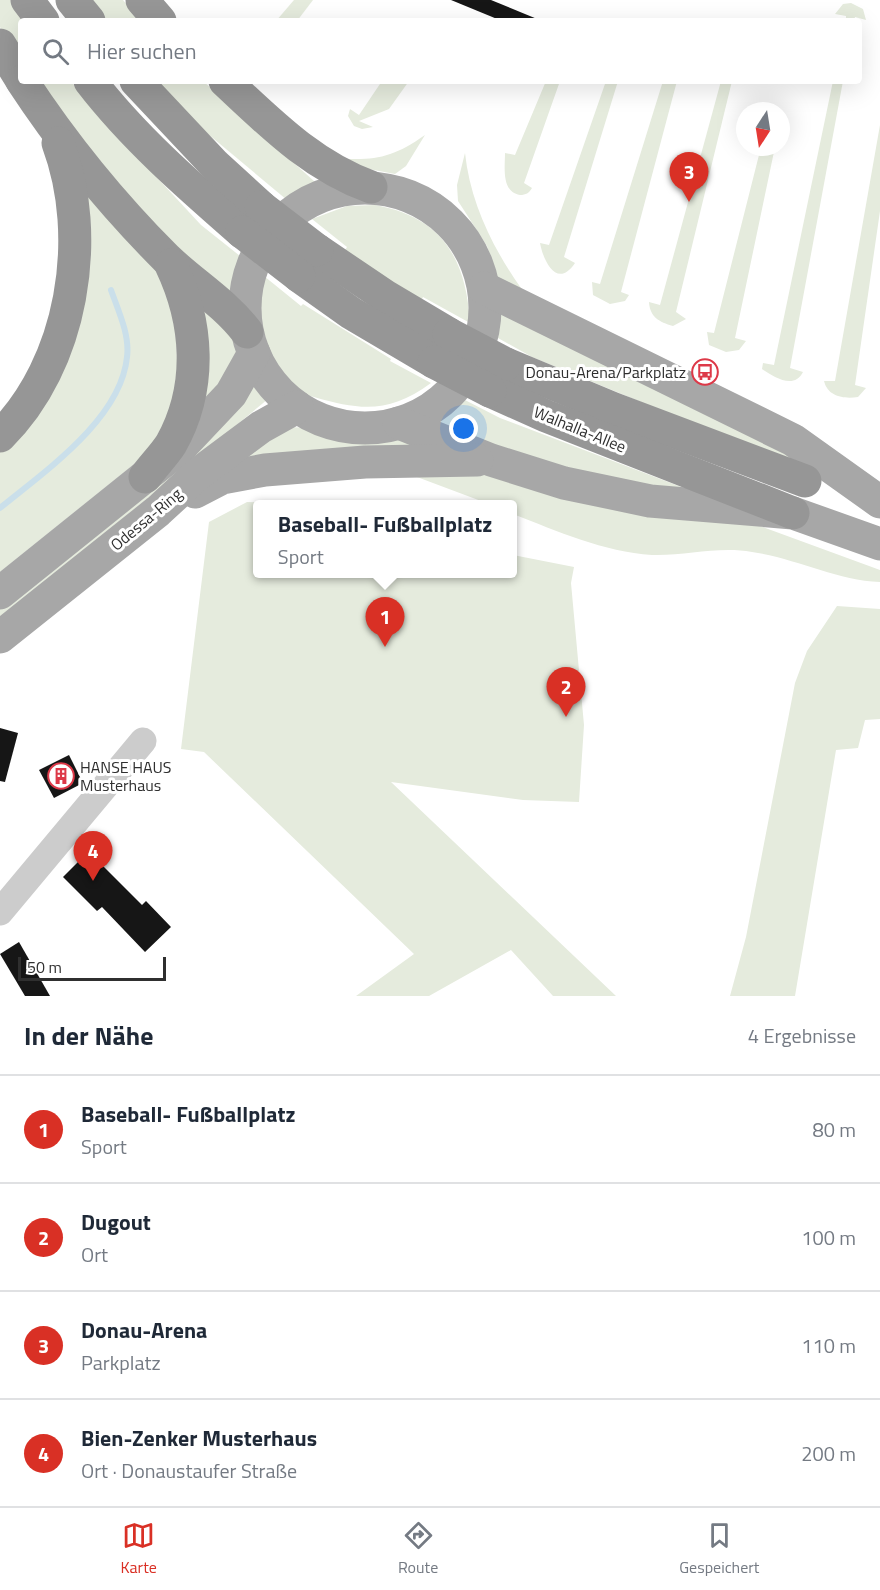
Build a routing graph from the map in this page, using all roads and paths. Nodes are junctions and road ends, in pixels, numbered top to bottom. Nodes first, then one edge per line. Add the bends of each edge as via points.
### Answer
1 (27, 0) edge
2 (72, 0) edge
3 (142, 0) edge
4 (41, 18) edge
5 (86, 18) edge
6 (157, 18) edge
7 (0, 45) edge
8 (18, 74) edge
9 (25, 84) edge
10 (93, 84) edge
11 (139, 84) edge
12 (228, 84) edge
13 (51, 124) junction
14 (371, 187) junction
15 (169, 261) junction
16 (308, 263) junction
17 (484, 288) junction
18 (250, 342) junction
19 (498, 377) junction
20 (297, 407) junction
21 (399, 423) junction
22 (0, 436) edge
23 (491, 459) junction
24 (145, 477) junction
25 (805, 481) joint
26 (880, 502) edge
27 (880, 510) edge
28 (158, 511) junction
29 (793, 513) junction
30 (880, 544) edge
31 (0, 593) edge
32 (0, 638) edge
33 (143, 741) dead end
34 (0, 912) edge

1 - 4 highway
2 - 5 highway
3 - 6 highway
7 - 8 highway
9 - 13 highway
10 - 16 highway, bridge via 195,192 242,232
11 - 16 highway, bridge via 215,165 261,207
12 - 14 highway via 315,160
13 - 15 highway via 108,197
13 - 22 highway via 72,200 72,280 50,358 24,406
14 - 17 main road via 395,191 429,205 455,227 474,256
14 - 18 main road via 340,190 310,200 285,218 264,242 251,270 245,300
15 - 18 highway via 231,311
15 - 24 highway via 184,292 191,321 192,381 185,411 170,444
16 - 19 highway, Walhalla-Allee, bridge via 385,296 449,334
16 - 19 highway, Walhalla-Allee, bridge via 351,313 434,362
17 - 21 main road via 485,323 476,357 457,386 431,409
17 - 26 main road via 793,440
18 - 20 main road via 265,374
18 - 24 main road, Odessa-Ring via 231,394 215,415
19 - 25 highway, Walhalla-Allee via 614,409
19 - 29 highway, Walhalla-Allee via 546,416
20 - 21 main road via 329,422 364,428
20 - 28 main road, Odessa-Ring via 261,427 198,474
21 - 23 main road
23 - 28 main road via 365,462 265,470 222,478
23 - 29 main road via 564,483 650,501
24 - 31 main road, Odessa-Ring
25 - 27 main road, Walhalla-Allee
28 - 32 main road, Odessa-Ring
29 - 30 main road, Walhalla-Allee
33 - 34 street

